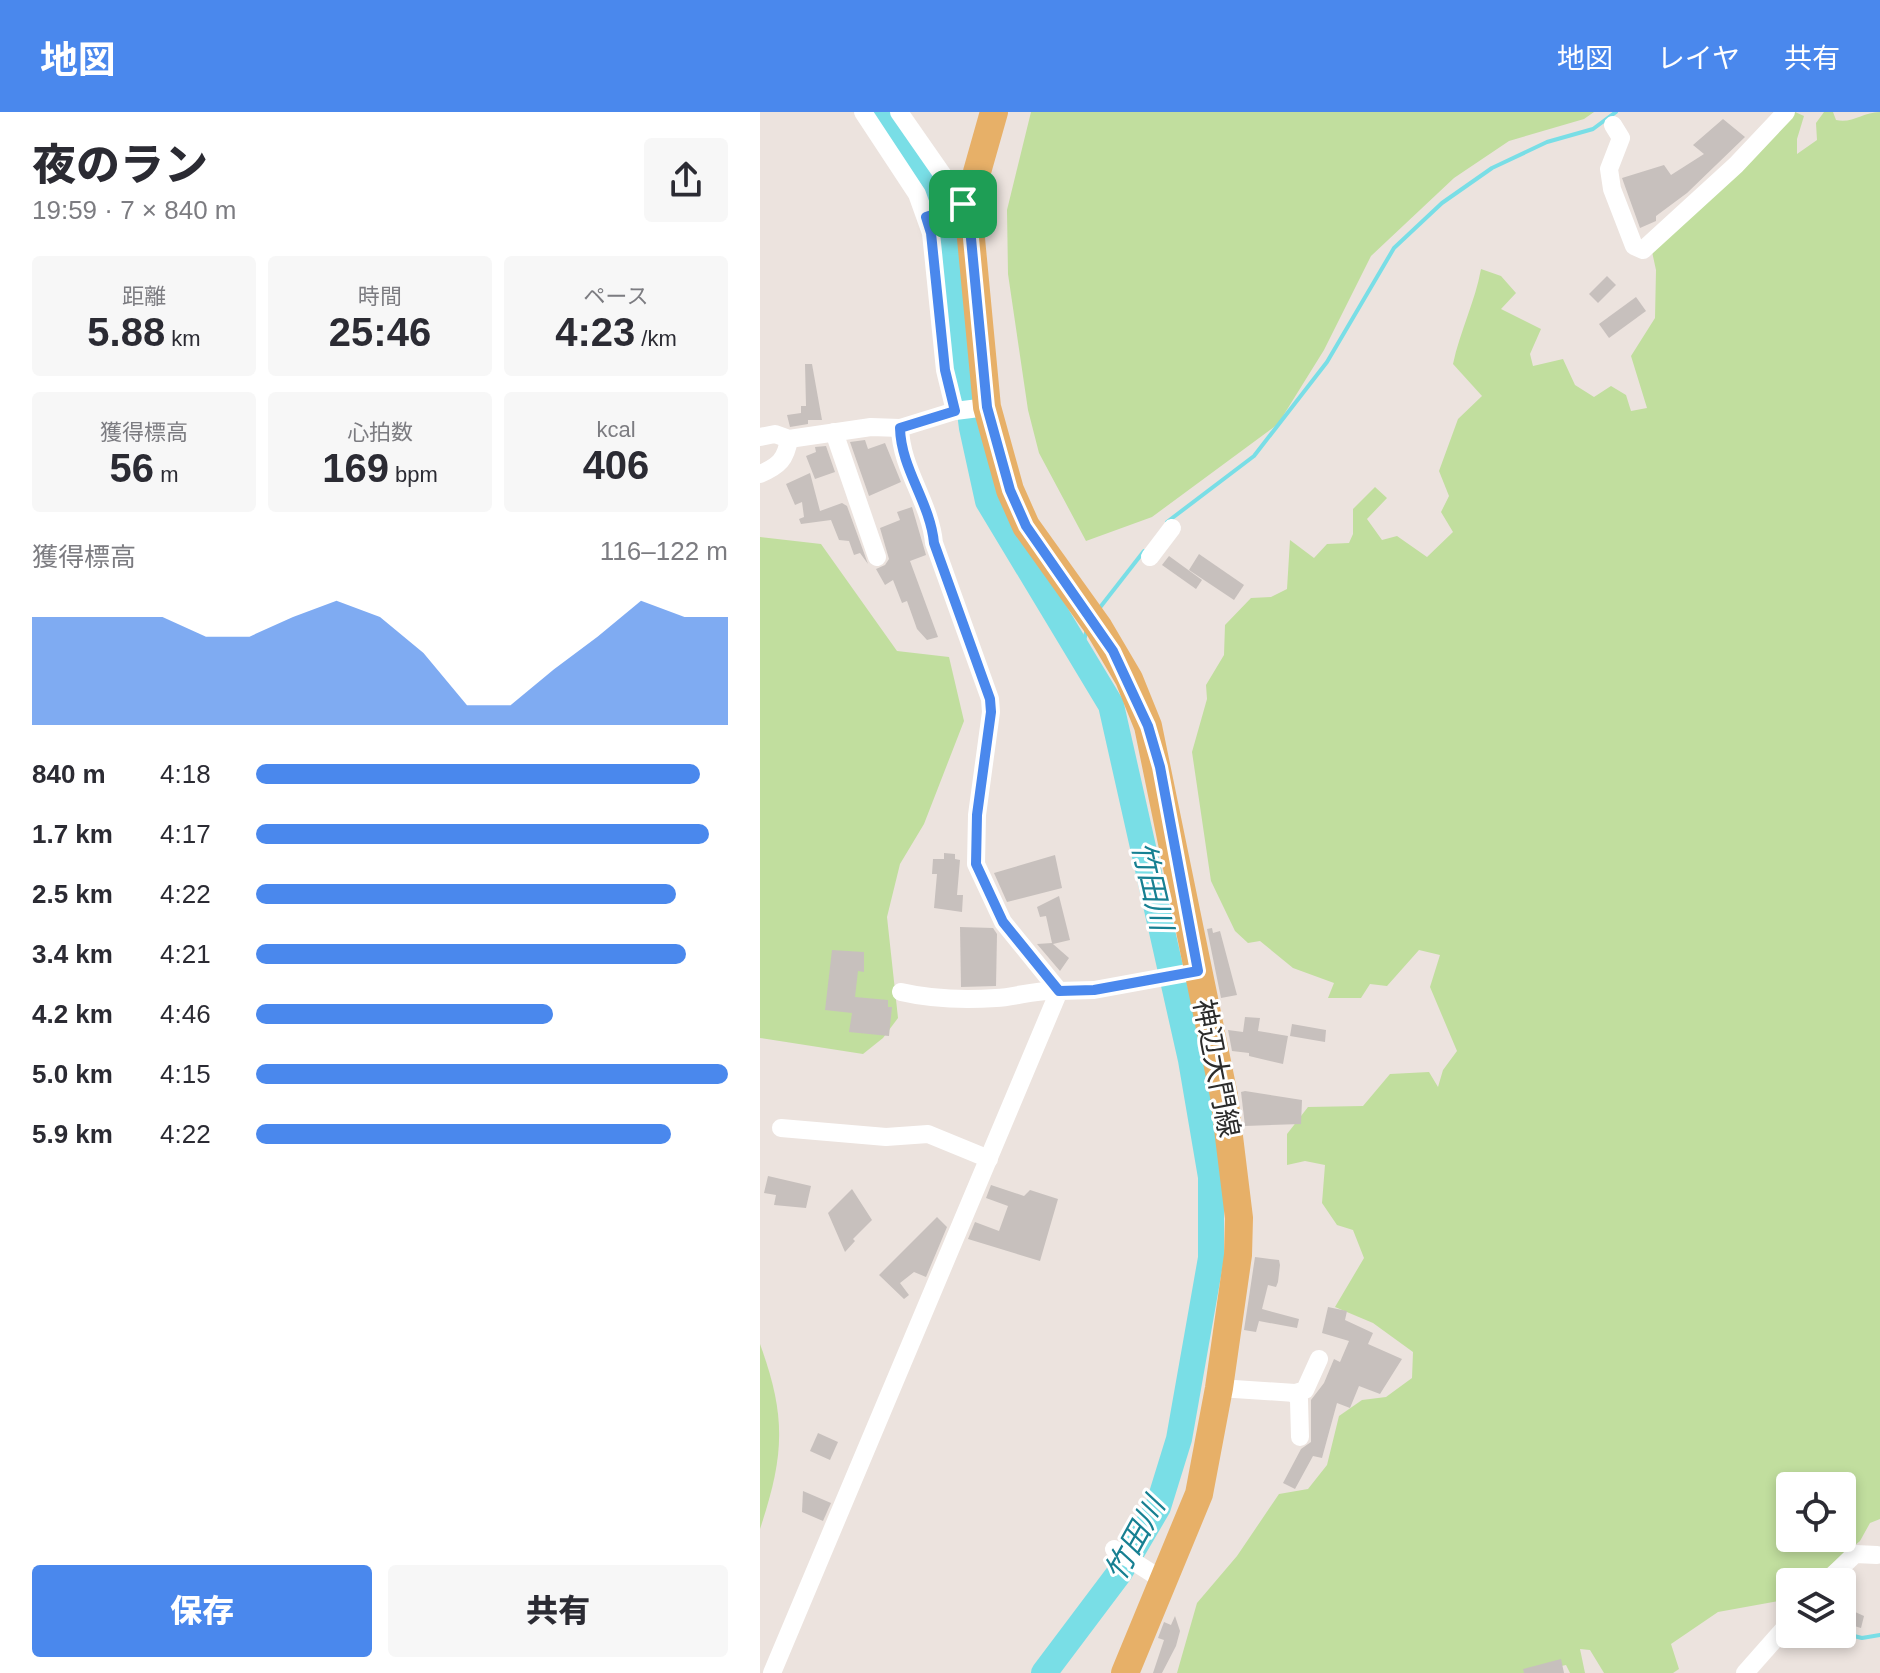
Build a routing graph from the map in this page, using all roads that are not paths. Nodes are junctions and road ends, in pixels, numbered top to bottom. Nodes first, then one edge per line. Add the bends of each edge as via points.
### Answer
1 (863, 112) edge
2 (899, 112) edge
3 (994, 112) edge
4 (1777, 116) edge
5 (1613, 125) dead end
6 (963, 204) junction
7 (928, 216) junction
8 (969, 409) junction
9 (900, 428) junction
10 (834, 432) junction
11 (760, 437) edge
12 (789, 439) junction
13 (760, 474) edge
14 (1172, 528) dead end
15 (877, 557) dead end
16 (1150, 557) dead end
17 (1193, 972) junction
18 (1059, 991) junction
19 (901, 992) dead end
20 (781, 1128) dead end
21 (989, 1159) junction
22 (1319, 1359) dead end
23 (1219, 1388) junction
24 (1295, 1393) junction
25 (1300, 1437) dead end
26 (1116, 1550) dead end
27 (1877, 1555) dead end
28 (1840, 1568) edge
29 (1156, 1576) junction
30 (1776, 1638) edge
31 (772, 1673) edge
32 (1125, 1673) edge
33 (1745, 1673) edge

1 - 7 street
2 - 6 street
3 - 6 main road, 神辺大門線
4 - 5 street via 1736,165 1643,250 1634,246 1612,189 1609,169 1621,138
6 - 7 street
6 - 8 main road, 神辺大門線 via 970,228
7 - 8 street via 945,370
8 - 9 street
8 - 17 main road, 神辺大門線 via 1026,526 1093,619 1129,679 1148,726 1160,767
9 - 10 street
9 - 18 street via 900,448 930,517 934,543 990,699 976,864 1003,922
10 - 12 street
10 - 15 street
11 - 12 street via 775,434
12 - 13 street via 787,454
14 - 16 street
17 - 18 street
17 - 23 main road, 神辺大門線 via 1234,1155 1239,1218
18 - 19 street via 998,998
18 - 21 street
20 - 21 street via 886,1137 928,1134
21 - 31 street
22 - 24 street via 1305,1390
23 - 24 street
23 - 29 main road, 神辺大門線 via 1199,1494
24 - 25 street
26 - 29 street
27 - 28 street via 1855,1554
29 - 32 main road, 神辺大門線
30 - 33 street

